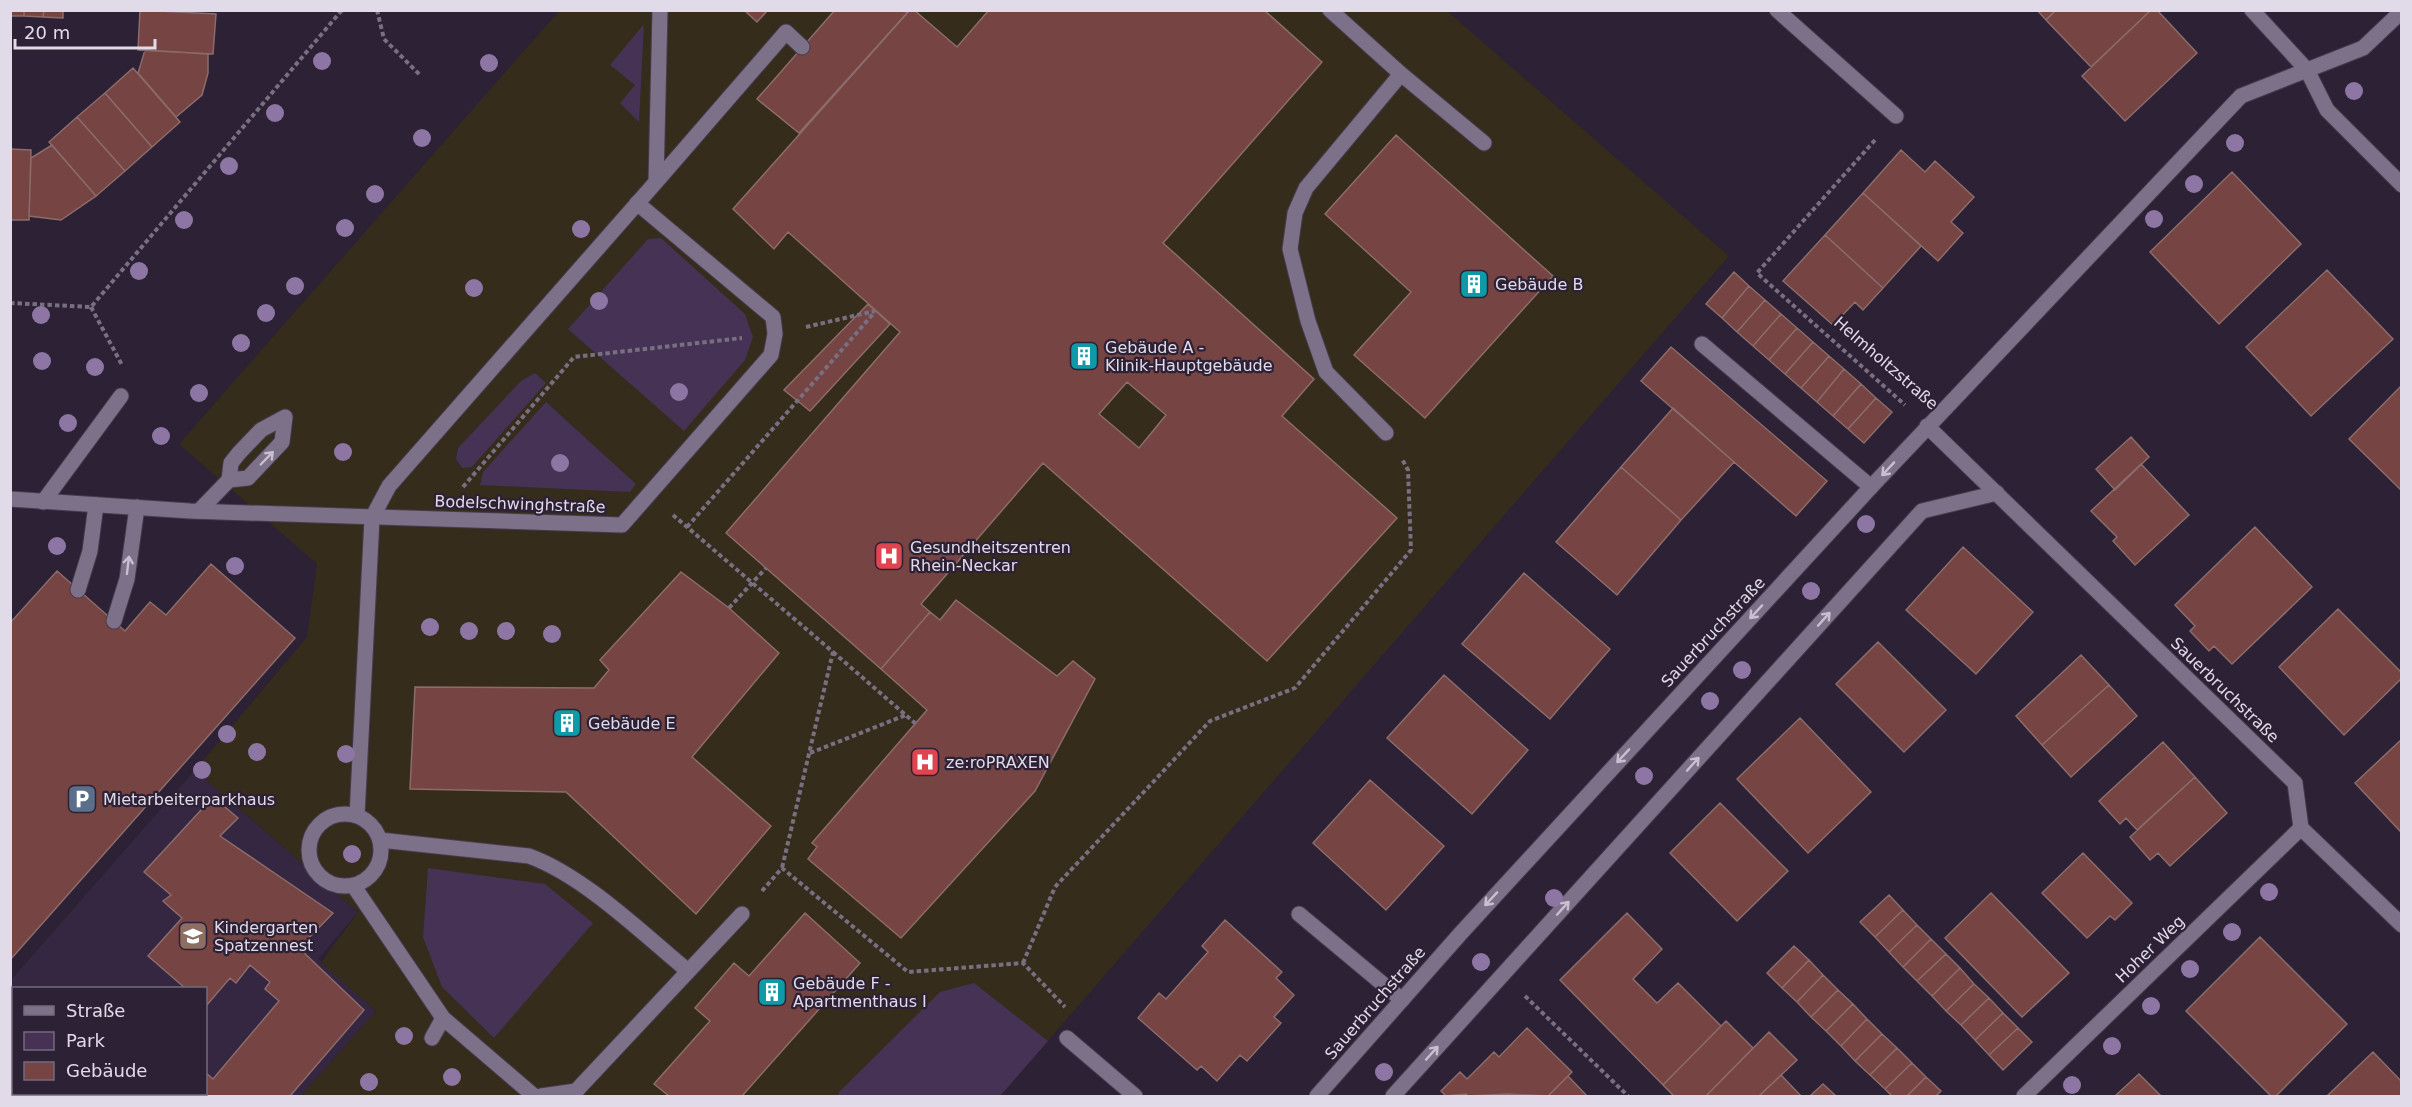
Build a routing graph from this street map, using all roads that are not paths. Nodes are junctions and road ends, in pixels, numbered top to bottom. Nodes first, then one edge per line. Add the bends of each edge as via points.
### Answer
1 (660, 10) edge
2 (1330, 10) edge
3 (1777, 10) edge
4 (2252, 10) edge
5 (2402, 11) edge
6 (802, 47) dead end
7 (2307, 70) junction
8 (1401, 74) junction
9 (1896, 116) road end
10 (1484, 143) dead end
11 (656, 182) junction
12 (2402, 185) edge
13 (637, 203) junction
14 (1702, 344) dead end
15 (121, 396) dead end
16 (1928, 426) junction
17 (1386, 433) road end
18 (229, 480) dead end
19 (1871, 488) junction
20 (1997, 493) junction
21 (10, 500) edge
22 (43, 502) junction
23 (96, 505) junction
24 (136, 507) junction
25 (199, 511) junction
26 (372, 518) junction
27 (78, 590) dead end
28 (114, 621) dead end
29 (357, 816) junction
30 (2301, 828) junction
31 (380, 840) junction
32 (353, 885) junction
33 (742, 914) road end
34 (1299, 914) dead end
35 (2402, 925) edge
36 (688, 971) junction
37 (1402, 1000) junction
38 (443, 1018) junction
39 (432, 1038) dead end
40 (1067, 1038) road end
41 (534, 1096) edge
42 (541, 1096) edge
43 (1135, 1096) edge
44 (1317, 1096) edge
45 (1393, 1096) edge
46 (2024, 1096) edge

1 - 11 street
2 - 8 street
3 - 9 street
4 - 7 street
5 - 7 street, Helmholtzstraße via 2363,48
6 - 11 street via 786,32
7 - 12 street via 2327,110
7 - 16 street, Helmholtzstraße via 2241,96
8 - 10 street
8 - 17 street via 1306,188 1296,213 1290,249 1326,372
11 - 13 street
13 - 26 street via 389,486
13 - 26 street, Bodelschwinghstraße via 773,317 771,355 622,525
14 - 19 street
15 - 22 street
16 -> 19 street, Sauerbruchstraße
16 - 20 street, Sauerbruchstraße
18 - 25 street
19 -> 37 street, Sauerbruchstraße
20 - 30 street, Sauerbruchstraße via 2295,783
45 -> 20 street via 1922,511
21 - 22 street, Bodelschwinghstraße
22 - 23 street, Bodelschwinghstraße
23 - 24 street, Bodelschwinghstraße
23 - 27 street via 90,551
24 - 25 street, Bodelschwinghstraße
28 -> 24 street via 127,579
25 - 26 street, Bodelschwinghstraße
26 - 29 street
29 - 31 street via 375,830
29 - 32 street via 345,814 323,822 310,843 310,855 320,876 341,886
30 - 35 street
30 - 46 street, Hoher Weg
31 - 32 street via 379,863 373,873
31 - 36 street via 529,856 548,863 584,886
32 - 38 street
33 - 36 street
34 - 37 street
36 - 42 street via 576,1090
37 - 44 street, Sauerbruchstraße
38 - 39 street
38 - 41 street
40 - 43 street

